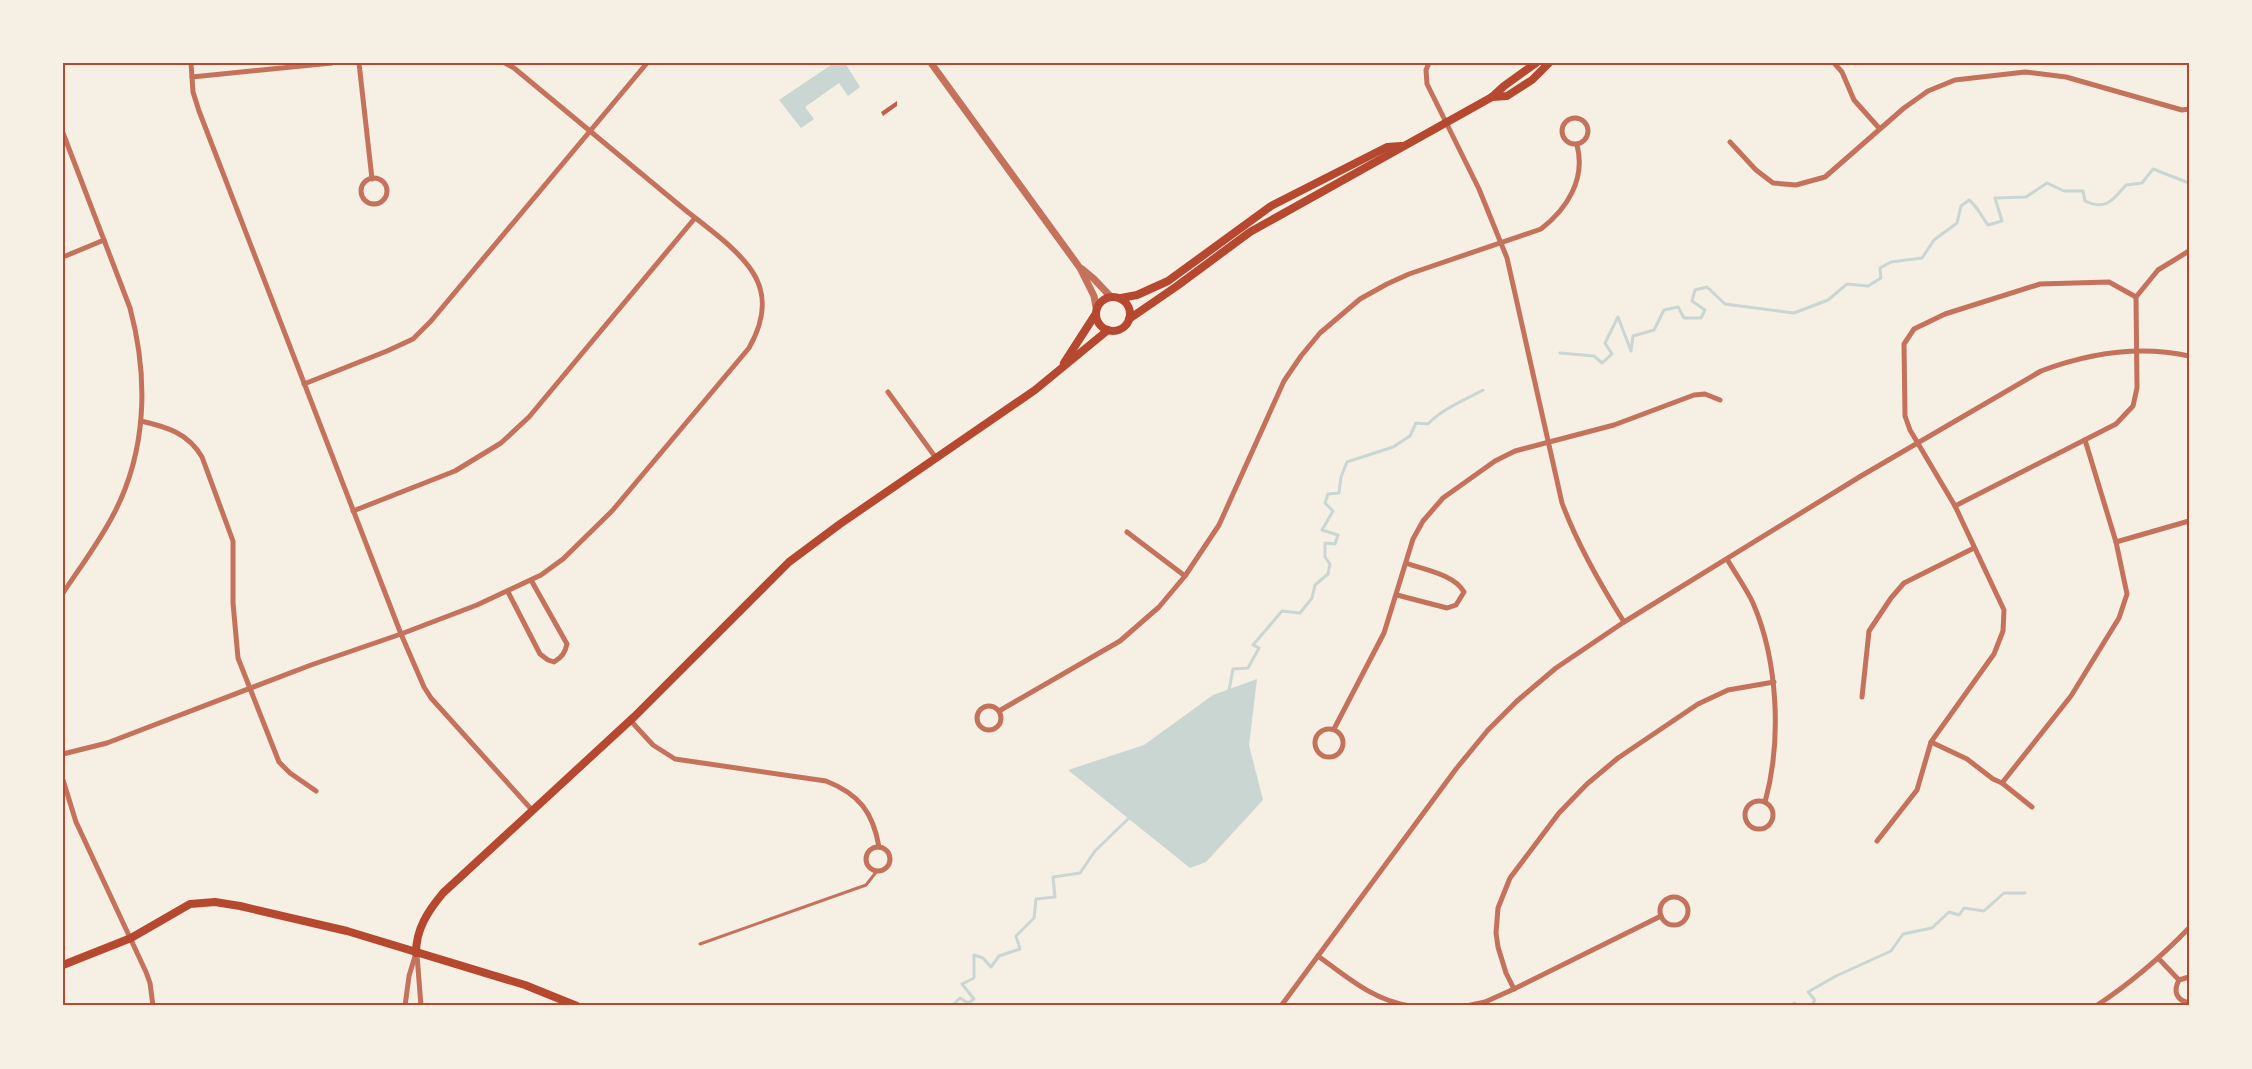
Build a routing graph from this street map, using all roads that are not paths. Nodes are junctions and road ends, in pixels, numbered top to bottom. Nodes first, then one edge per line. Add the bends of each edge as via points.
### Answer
1 (191, 63) edge
2 (332, 63) edge
3 (359, 63) edge
4 (505, 63) edge
5 (647, 63) edge
6 (931, 63) edge
7 (1429, 63) edge
8 (1536, 63) edge
9 (1549, 63) edge
10 (1834, 63) edge
11 (192, 76) junction
12 (1492, 97) junction
13 (2189, 109) edge
14 (1446, 123) junction
15 (1879, 128) junction
16 (590, 131) junction
17 (63, 133) edge
18 (1730, 142) dead end
19 (1577, 145) junction
20 (1401, 146) junction
21 (372, 179) junction
22 (695, 218) junction
23 (104, 240) junction
24 (1502, 243) junction
25 (2189, 252) edge
26 (63, 257) edge
27 (1080, 268) junction
28 (1110, 296) junction
29 (2136, 297) junction
30 (1121, 298) junction
31 (1096, 311) junction
32 (1129, 319) junction
33 (1108, 330) junction
34 (2135, 350) junction
35 (2189, 356) edge
36 (1060, 369) junction
37 (304, 384) junction
38 (888, 392) dead end
39 (1720, 400) dead end
40 (141, 421) junction
41 (2085, 440) junction
42 (1918, 441) junction
43 (1547, 442) junction
44 (936, 458) junction
45 (1955, 506) junction
46 (353, 511) junction
47 (2189, 521) edge
48 (1128, 532) dead end
49 (2116, 543) junction
50 (1974, 548) junction
51 (1727, 559) junction
52 (1406, 563) junction
53 (1185, 576) junction
54 (531, 580) junction
55 (508, 592) junction
56 (63, 593) edge
57 (1396, 595) junction
58 (1624, 622) junction
59 (401, 634) junction
60 (1774, 682) junction
61 (250, 689) junction
62 (1862, 697) dead end
63 (999, 711) junction
64 (630, 720) junction
65 (1334, 729) junction
66 (1931, 742) junction
67 (63, 754) edge
68 (63, 780) edge
69 (2002, 783) junction
70 (316, 791) dead end
71 (1765, 802) junction
72 (2032, 807) dead end
73 (532, 810) junction
74 (1878, 841) dead end
75 (879, 847) junction
76 (877, 871) junction
77 (1661, 916) junction
78 (2189, 928) edge
79 (131, 938) junction
80 (699, 944) dead end
81 (416, 953) junction
82 (1318, 956) junction
83 (2159, 959) junction
84 (63, 965) edge
85 (2189, 977) edge
86 (2179, 980) junction
87 (1514, 989) junction
88 (2189, 1003) edge
89 (153, 1006) edge
90 (405, 1006) edge
91 (421, 1006) edge
92 (577, 1006) edge
93 (1281, 1006) edge
94 (1411, 1006) edge
95 (1466, 1006) edge
96 (2096, 1006) edge

1 - 11 street
2 - 11 street
3 - 21 street
4 - 16 street
5 - 16 street
6 - 27 street
7 - 14 street via 1427,84
8 - 12 main road
9 - 12 main road via 1507,96
10 - 15 street via 1854,100
11 - 37 street via 199,111
12 - 14 main road
13 - 15 street via 2066,77 2025,72 1955,80 1928,91
14 - 20 main road
14 - 24 street
15 - 18 street via 1825,177 1796,185 1773,183
16 - 22 street
16 - 37 street via 413,339
17 - 23 street
19 - 19 street via 1589,132 1584,122 1572,118 1562,132 1566,141
19 - 24 street via 1579,172 1566,204 1540,229
20 - 30 main road via 1387,147 1271,206 1168,281
20 - 32 main road via 1250,232
21 - 21 street via 364,183 362,196 368,202 378,203 385,198 386,188 381,181
22 - 46 street via 529,417 501,443 455,471
22 - 54 street via 756,277 762,316 756,336 612,511 563,559
23 - 26 street
23 - 40 street via 137,335 142,374
24 - 43 street
24 - 53 street via 1387,284 1360,299 1320,333 1284,381 1219,525
25 - 29 street via 2158,270
27 - 28 street
27 - 31 street via 1094,297
28 - 30 main road
28 - 31 main road via 1100,301
29 - 34 street
29 - 42 street via 2109,282 2040,284 1945,314 1914,329 1904,344 1905,416
30 - 32 main road via 1129,306
31 - 33 main road via 1100,326
31 - 36 main road
32 - 33 main road via 1121,329
33 - 36 main road
34 - 35 street
34 - 41 street via 2137,388 2133,406 2116,424
34 - 42 street via 2097,354 2041,371
36 - 44 main road
37 - 46 street
38 - 44 street
39 - 43 street via 1694,395 1614,425
40 - 56 street via 132,470 120,501
40 - 61 street via 184,436 196,447 211,478 233,541 236,647
41 - 45 street
41 - 49 street
42 - 45 street
42 - 51 street
43 - 52 street via 1515,450 1443,498 1423,521
43 - 58 street via 1574,535
44 - 64 main road via 789,562
45 - 50 street
46 - 59 street
47 - 49 street
48 - 53 street
49 - 69 street via 2127,594 2119,618 2071,696
50 - 62 street via 1904,583 1891,597 1869,631
50 - 66 street via 2004,610 2003,631 1994,654
51 - 58 street
51 - 60 street via 1752,601 1765,637
52 - 57 street
52 - 57 street via 1460,584 1464,592 1456,605 1447,608
53 - 63 street via 1159,607 1120,641
54 - 55 street
54 - 55 street via 567,644 564,654 554,662 540,654
55 - 59 street
57 - 65 street via 1384,633
58 - 82 street via 1556,668 1488,730
59 - 61 street
59 - 73 street via 431,698
60 - 71 street via 1774,753
60 - 87 street via 1728,690 1698,705 1618,758 1559,813 1510,878 1498,908 1498,947
61 - 67 street via 107,743
61 - 70 street via 279,762
63 - 63 street via 993,706 982,708 979,723 989,729 997,727 1001,720
64 - 73 main road
64 - 75 street via 653,745 675,759 826,781 844,788 867,811
65 - 65 street via 1342,736 1343,747 1335,757 1323,756 1316,750 1316,737 1323,730
66 - 69 street via 1967,759
66 - 74 street via 1917,790
68 - 79 street via 76,822
69 - 72 street
71 - 71 street via 1756,801 1746,809 1746,820 1752,827 1762,829 1770,825 1773,811
73 - 81 main road via 443,893 420,926
75 - 76 street via 867,856 869,867
75 - 76 street via 888,852 890,861 886,868
76 - 80 lane via 866,885
77 - 77 street via 1661,907 1669,898 1681,898 1686,904 1688,913 1681,923 1668,923
77 - 87 street
78 - 83 street
79 - 81 main road via 190,904 215,903 340,929
79 - 84 main road
79 - 89 street via 150,983
81 - 90 street
81 - 91 street
81 - 92 main road via 525,985
82 - 93 street
82 - 94 street via 1363,989
83 - 86 street
83 - 96 street
85 - 86 street
86 - 88 street via 2176,994
87 - 95 street

